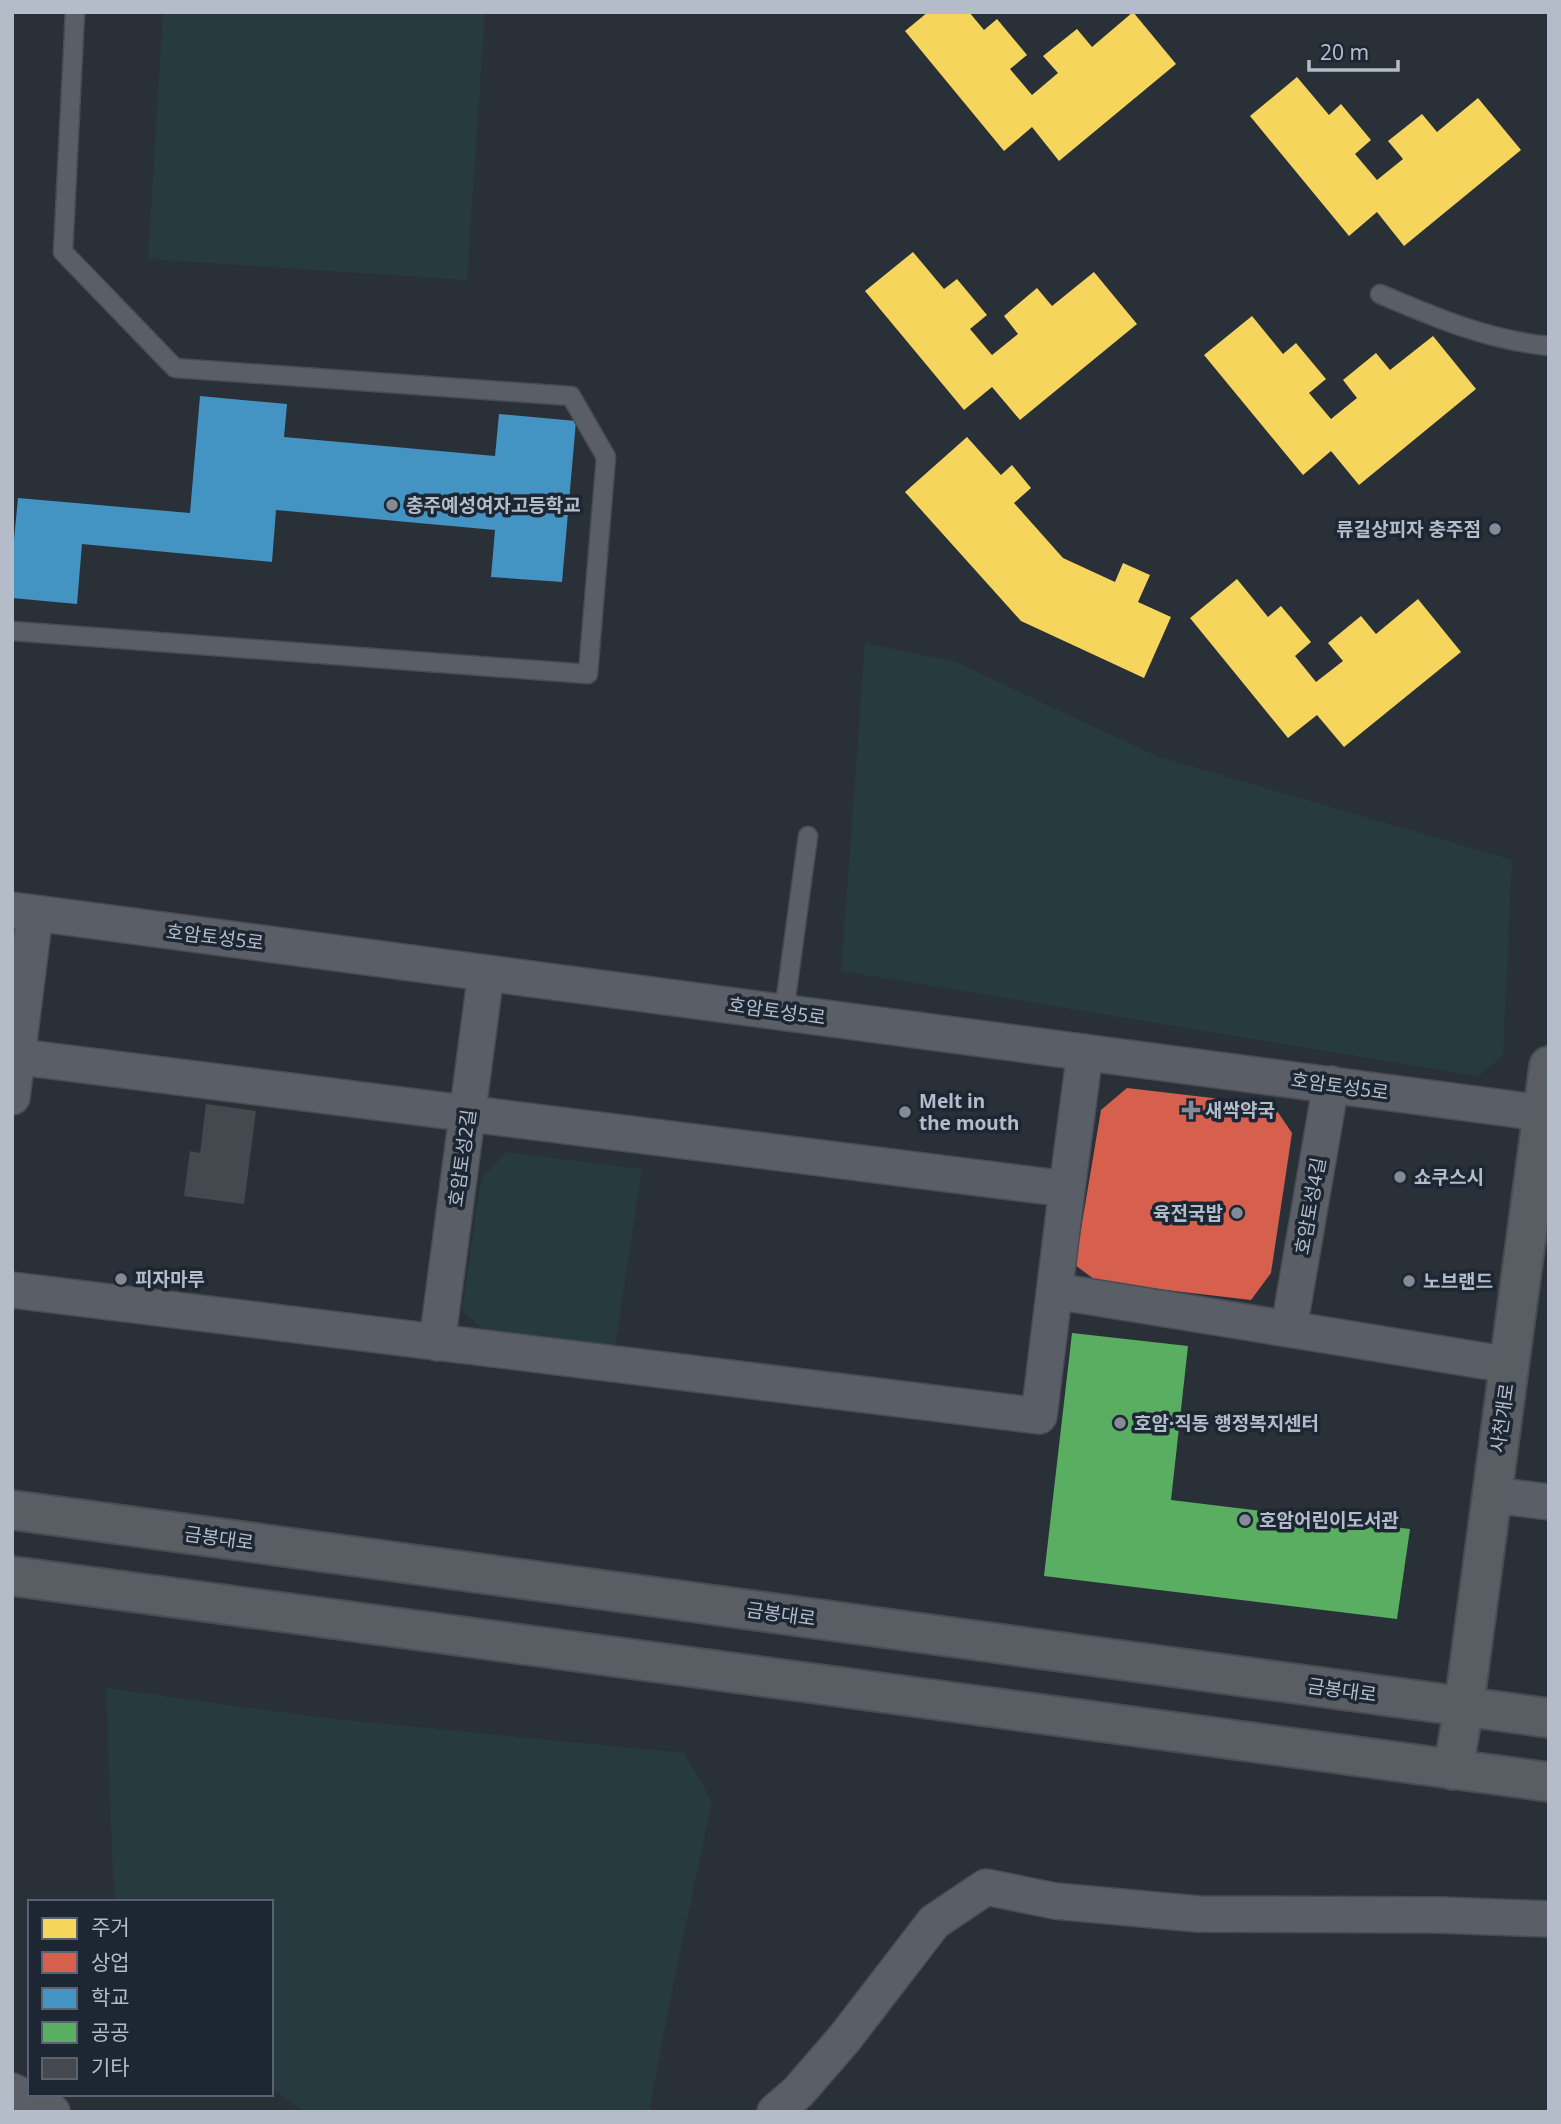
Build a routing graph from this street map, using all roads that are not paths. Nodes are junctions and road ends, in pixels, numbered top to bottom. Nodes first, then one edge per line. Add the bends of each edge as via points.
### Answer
1 (75, 12) edge
2 (1380, 294) dead end
3 (1549, 346) edge
4 (12, 631) edge
5 (808, 836) dead end
6 (24, 912) edge
7 (486, 973) junction
8 (784, 1012) junction
9 (1085, 1052) junction
10 (15, 1057) edge
11 (1549, 1066) edge
12 (1331, 1084) junction
13 (12, 1097) edge
14 (1546, 1113) edge
15 (468, 1114) junction
16 (1067, 1189) junction
17 (12, 1290) edge
18 (1055, 1291) junction
19 (1289, 1328) junction
20 (437, 1343) junction
21 (1509, 1365) junction
22 (1492, 1495) junction
23 (1549, 1502) edge
24 (12, 1510) edge
25 (12, 1576) edge
26 (1464, 1706) junction
27 (1549, 1718) edge
28 (1453, 1770) junction
29 (1549, 1782) edge
30 (1549, 1919) edge
31 (12, 2091) edge
32 (52, 2112) edge
33 (775, 2112) edge

1 - 4 lane via 63,252 175,368 571,396 606,457 588,674
2 - 3 lane via 1457,327 1516,343
5 - 8 lane
6 - 7 street, 호암토성5로
6 - 10 street
7 - 8 street, 호암토성5로
7 - 15 street, 호암토성2길
8 - 9 street, 호암토성5로
9 - 12 street, 호암토성5로
9 - 16 street
10 - 13 street
10 - 15 street
11 - 14 street, 사천개로
12 - 14 street, 호암토성5로
12 - 19 street, 호암토성4길
14 - 21 street, 사천개로
15 - 16 street
15 - 20 street, 호암토성2길
16 - 18 street
17 - 20 street
18 - 19 street
18 - 20 street via 1039,1416
19 - 21 street
21 - 22 street, 사천개로
22 - 23 street
22 - 26 street, 사천개로
24 - 26 street, 금봉대로
25 - 28 street
26 - 27 street, 금봉대로
26 - 28 street, 사천개로
28 - 29 street
30 - 33 street via 1198,1914 1055,1901 986,1887 934,1922 844,2039
31 - 32 street

